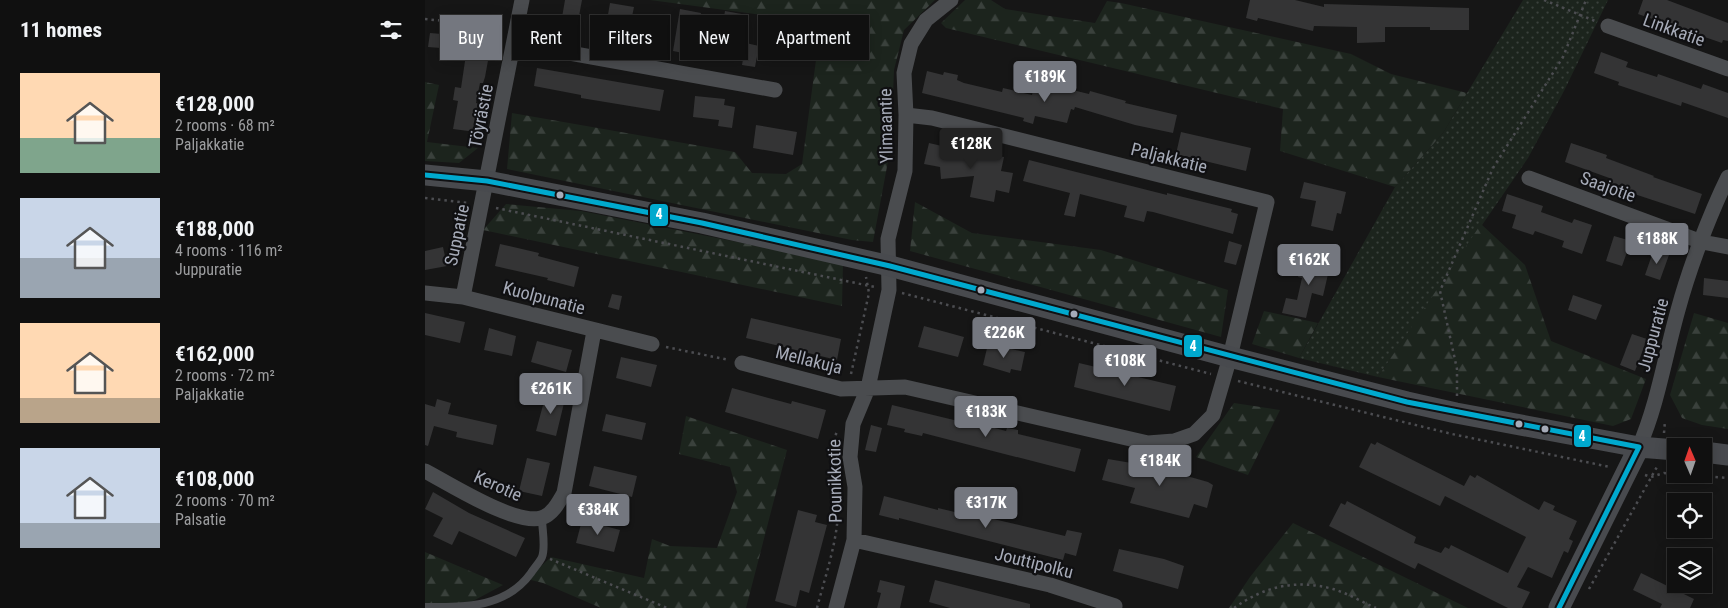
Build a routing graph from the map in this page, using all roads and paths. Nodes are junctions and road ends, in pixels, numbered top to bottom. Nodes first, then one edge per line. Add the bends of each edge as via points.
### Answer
1 (522, 0) edge
2 (951, 0) edge
3 (1544, 0) edge
4 (1586, 0) edge
5 (520, 15) edge
6 (1578, 16) junction
7 (425, 19) edge
8 (1608, 26) joint
9 (512, 35) edge
10 (580, 49) edge
11 (512, 56) edge
12 (1728, 69) edge
13 (775, 90) dead end
14 (907, 115) junction
15 (425, 175) edge
16 (1728, 177) edge
17 (1529, 178) dead end
18 (487, 181) junction
19 (425, 198) edge
20 (483, 205) junction
21 (1702, 242) junction
22 (1728, 247) edge
23 (890, 266) junction
24 (889, 290) junction
25 (425, 293) edge
26 (463, 296) junction
27 (594, 331) junction
28 (652, 344) joint
29 (1230, 357) junction
30 (742, 363) joint
31 (1223, 377) junction
32 (868, 388) junction
33 (1457, 413) junction
34 (1451, 434) junction
35 (1639, 447) junction
36 (1667, 450) edge
37 (1667, 452) edge
38 (1713, 453) edge
39 (1728, 455) edge
40 (425, 471) edge
41 (1627, 471) junction
42 (1651, 477) junction
43 (1728, 478) edge
44 (542, 518) junction
45 (854, 540) junction
46 (543, 556) junction
47 (1589, 590) dead end
48 (1115, 606) dead end
49 (425, 607) edge
50 (667, 608) edge
51 (836, 608) edge
52 (1234, 608) edge
53 (1376, 608) edge
54 (1559, 608) edge

1 - 5 street, Töyrästie
2 - 14 street, Ylimaantie via 926,20 911,44 903,73
3 - 6 path
4 - 6 path
6 - 8 path
6 - 33 path via 1563,57 1493,168 1440,290 1457,369
7 - 9 path
8 - 12 street, Linkkatie
10 - 13 street
11 - 18 street, Töyrästie
14 - 23 street, Ylimaantie via 905,171 888,239
14 - 29 street, Paljakkatie via 932,118 1267,202
15 - 18 street
16 - 21 street, Juppuratie
17 - 21 street, Saajotie
18 - 20 street, Suppatie
18 - 23 street via 702,223
19 - 20 path
20 - 24 path
20 - 26 street, Suppatie
21 - 22 street, Saajotie
21 - 35 street, Juppuratie via 1678,309 1649,425
23 - 24 street, Pounikkotie
23 - 29 street
24 - 31 path
24 - 32 street, Pounikkotie
25 - 26 street, Kuolpunatie
26 - 27 street, Kuolpunatie
27 - 28 street, Kuolpunatie
27 - 44 street via 564,493 555,508
28 - 30 path
29 - 31 street, Mellakuja
29 - 33 street
30 - 32 street, Mellakuja via 841,389
31 - 32 street, Mellakuja via 1213,415 1194,434 1174,441 1148,443 905,387
31 - 34 path
32 - 45 street, Pounikkotie via 853,424 850,457 855,487
33 - 34 path
33 - 35 street
34 - 41 path
35 - 36 street
35 - 41 street
37 - 42 path
38 - 39 street
40 - 44 street, Kerotie via 505,513
41 - 42 path
41 - 54 street
42 - 43 path via 1665,473
42 - 47 path
44 - 46 lane
45 - 48 street, Jouttipolku via 1050,585
45 - 51 street, Pounikkotie
46 - 49 lane via 527,579 500,600
46 - 50 path
52 - 53 path via 1253,594 1287,584 1333,589

